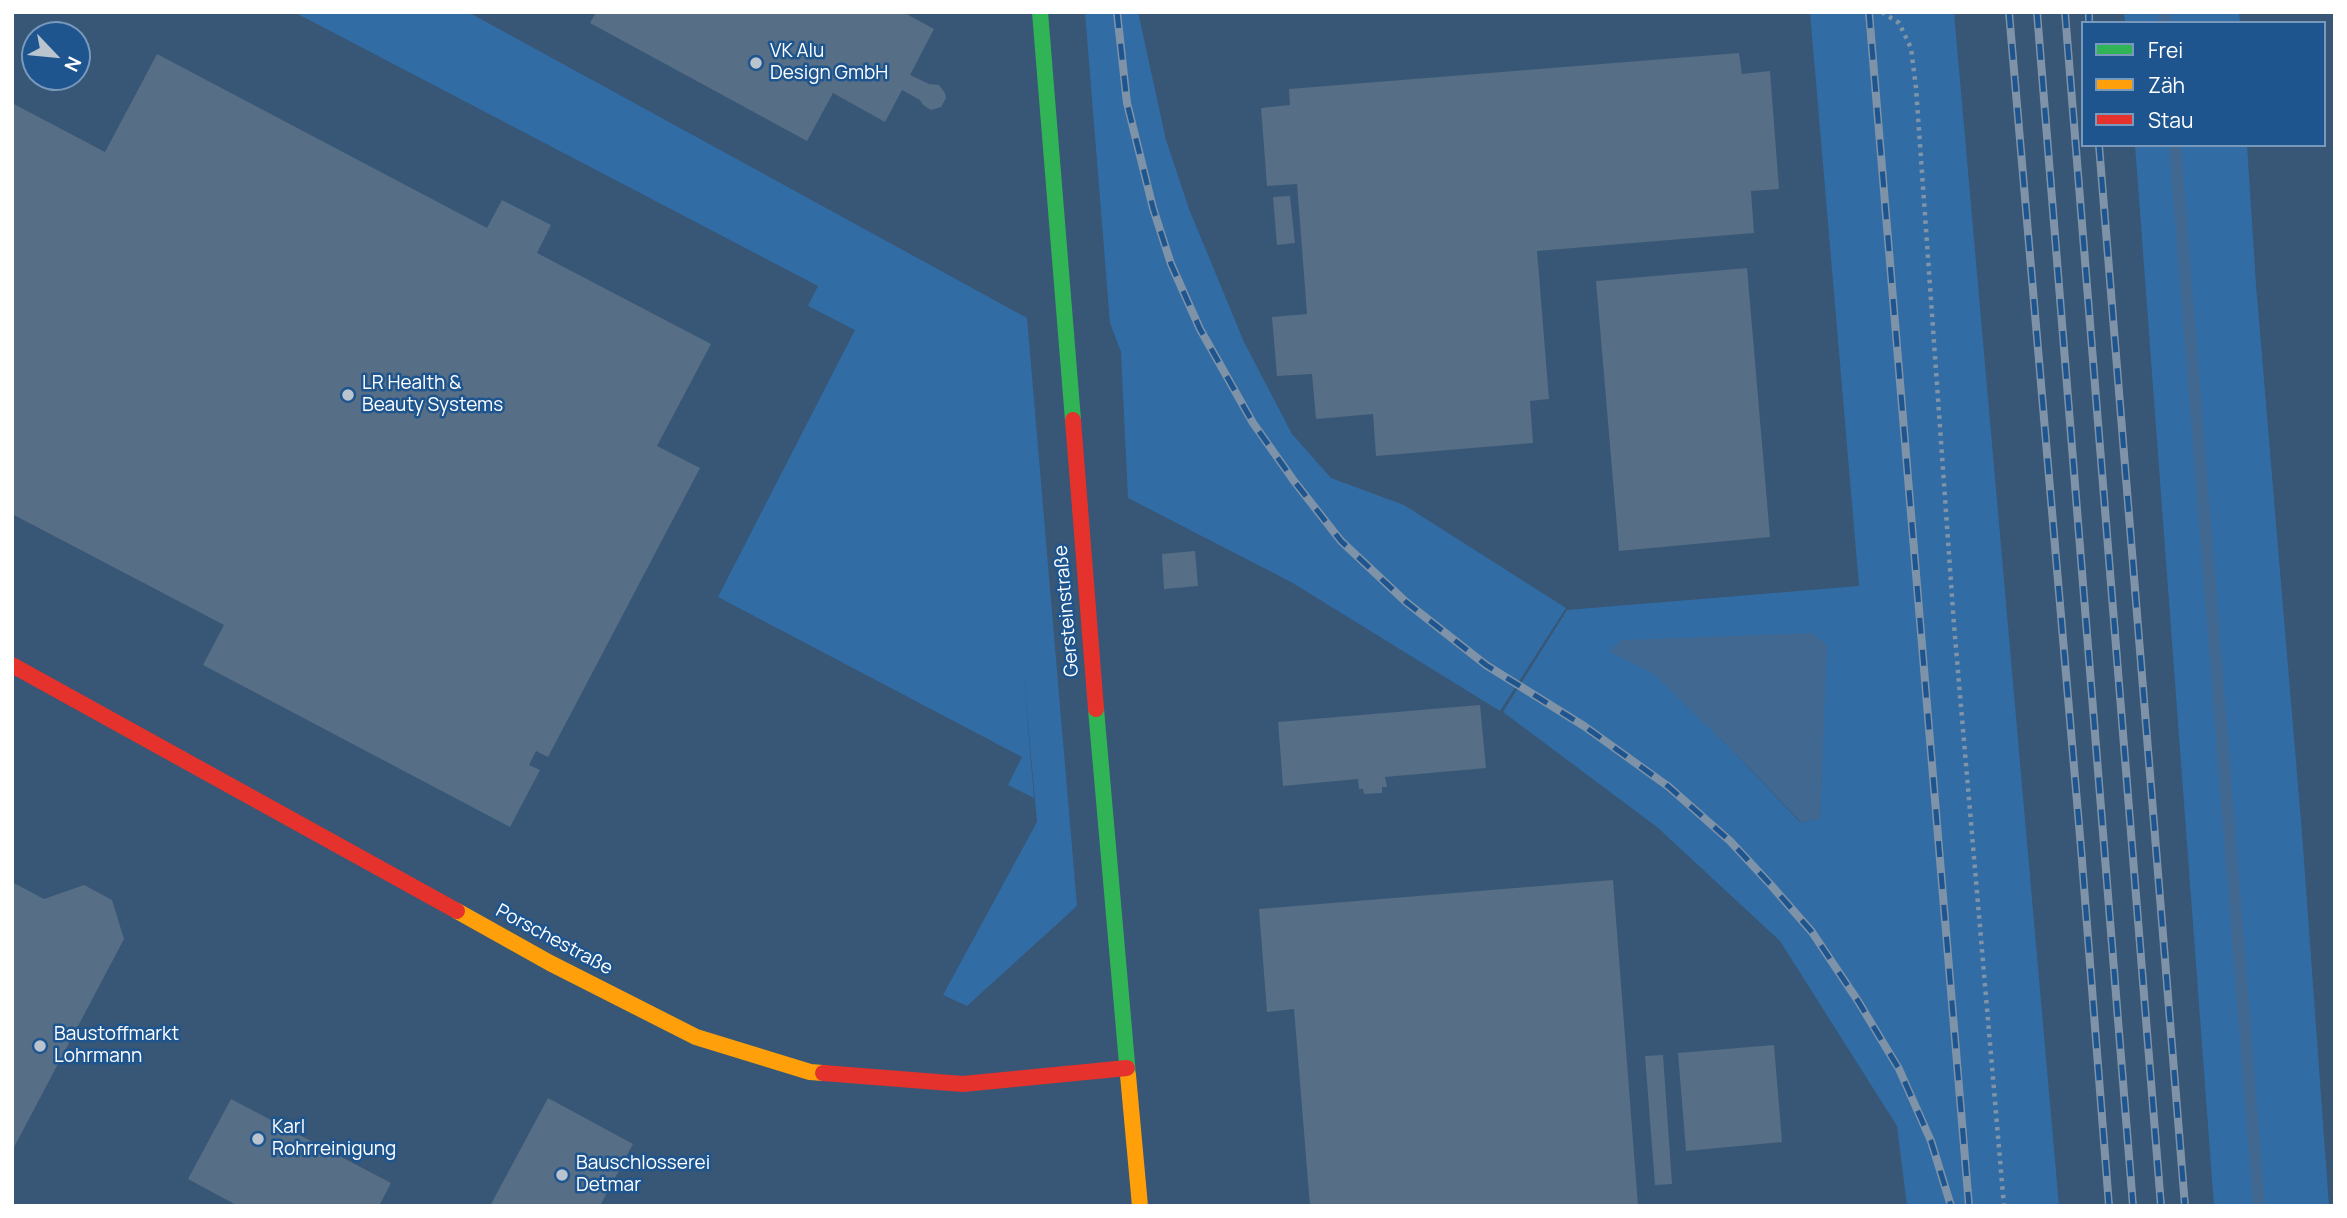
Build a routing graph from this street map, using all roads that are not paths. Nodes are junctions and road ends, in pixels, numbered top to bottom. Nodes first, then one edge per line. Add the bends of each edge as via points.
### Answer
1 (1040, 12) edge
2 (12, 665) edge
3 (1127, 1068) junction
4 (1140, 1206) edge

1 - 3 street, Gersteinstraße
2 - 3 street, Porschestraße via 550,964 696,1037 810,1072 963,1084
3 - 4 street, Gersteinstraße

